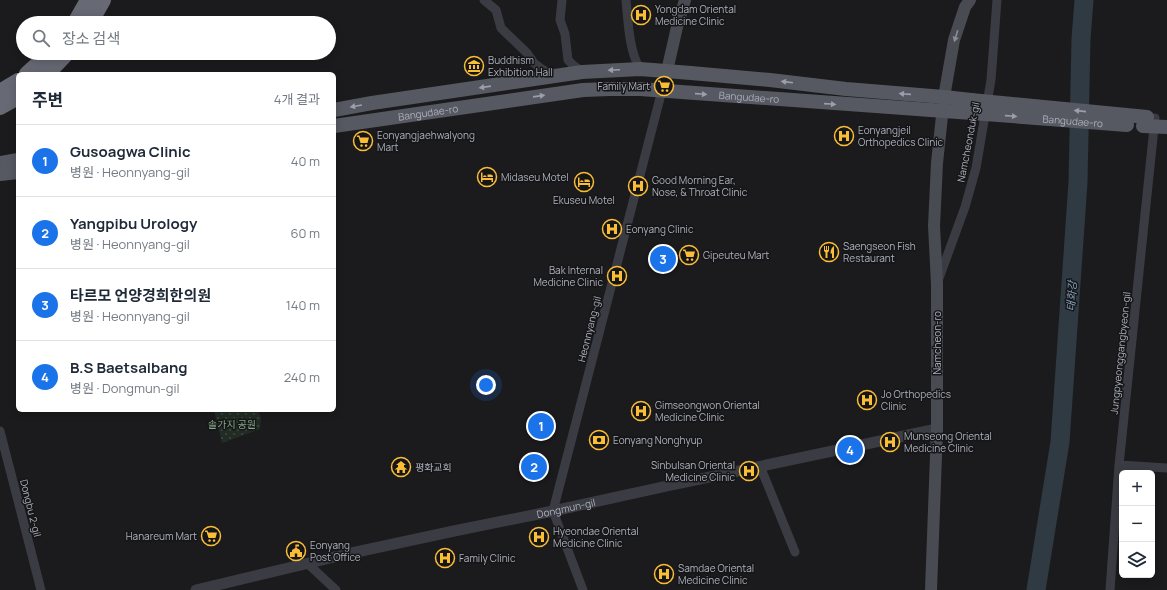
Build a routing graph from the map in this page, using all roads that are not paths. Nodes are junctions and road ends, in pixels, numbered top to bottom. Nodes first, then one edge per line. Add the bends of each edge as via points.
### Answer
1 (88, 0) edge
2 (103, 0) edge
3 (484, 0) edge
4 (562, 0) edge
5 (626, 0) edge
6 (684, 0) edge
7 (970, 0) edge
8 (997, 0) edge
9 (79, 16) edge
10 (94, 16) edge
11 (42, 60) edge
12 (60, 60) edge
13 (640, 69) junction
14 (667, 71) junction
15 (29, 72) edge
16 (49, 72) edge
17 (582, 72) junction
18 (558, 76) junction
19 (16, 82) edge
20 (662, 91) junction
21 (0, 92) edge
22 (944, 97) junction
23 (16, 98) edge
24 (0, 107) edge
25 (972, 107) junction
26 (336, 110) edge
27 (942, 111) junction
28 (1155, 122) edge
29 (336, 126) edge
30 (16, 160) edge
31 (0, 163) edge
32 (16, 172) edge
33 (0, 174) edge
34 (938, 284) junction
35 (937, 429) junction
36 (0, 431) edge
37 (1119, 465) junction
38 (760, 466) junction
39 (1167, 468) edge
40 (553, 511) junction
41 (795, 552) dead end
42 (308, 564) junction
43 (41, 590) edge
44 (196, 590) edge
45 (336, 590) edge
46 (583, 590) edge
47 (931, 590) edge
48 (1110, 590) edge

1 - 9 highway
2 - 10 highway
3 - 18 street via 496,10 502,28 527,53 534,64
4 - 17 street via 560,20 565,34 568,60
5 - 13 street via 633,52
6 - 14 main road
7 -> 22 main road, Namcheon-ro via 965,7 954,40
8 - 34 street, Namcheonduk-gil via 991,80 976,168
11 - 15 highway
12 - 16 highway
13 - 14 main road, Bangudae-ro
13 -> 17 main road, Bangudae-ro
14 - 20 street, Heonnyang-gil
22 -> 14 main road, Bangudae-ro
17 - 18 main road, Bangudae-ro
18 -> 26 main road, Bangudae-ro
19 - 21 highway
20 -> 27 main road, Bangudae-ro
29 -> 20 main road, Bangudae-ro via 583,90
20 - 40 street, Heonnyang-gil
22 - 25 main road, Bangudae-ro
22 - 27 main road, Namcheon-ro
23 - 24 highway
25 - 27 main road, Bangudae-ro
25 - 28 main road, bridge
27 - 34 main road, Namcheon-ro via 934,226
28 - 37 street, Jungpyeonggangbyeon-gil
30 - 31 main road
32 - 33 main road
34 - 35 main road, Namcheon-ro
35 - 38 street, Dongmun-gil
35 - 47 main road, Namcheon-ro
36 - 43 street, Dongbu 2-gil
37 - 39 street
37 - 48 street, Jungpyeonggangbyeon-gil
38 - 40 street, Dongmun-gil
38 - 41 street
40 - 42 street, Dongmun-gil via 446,532
40 - 46 street
42 - 44 street, Dongmun-gil
42 - 45 street

